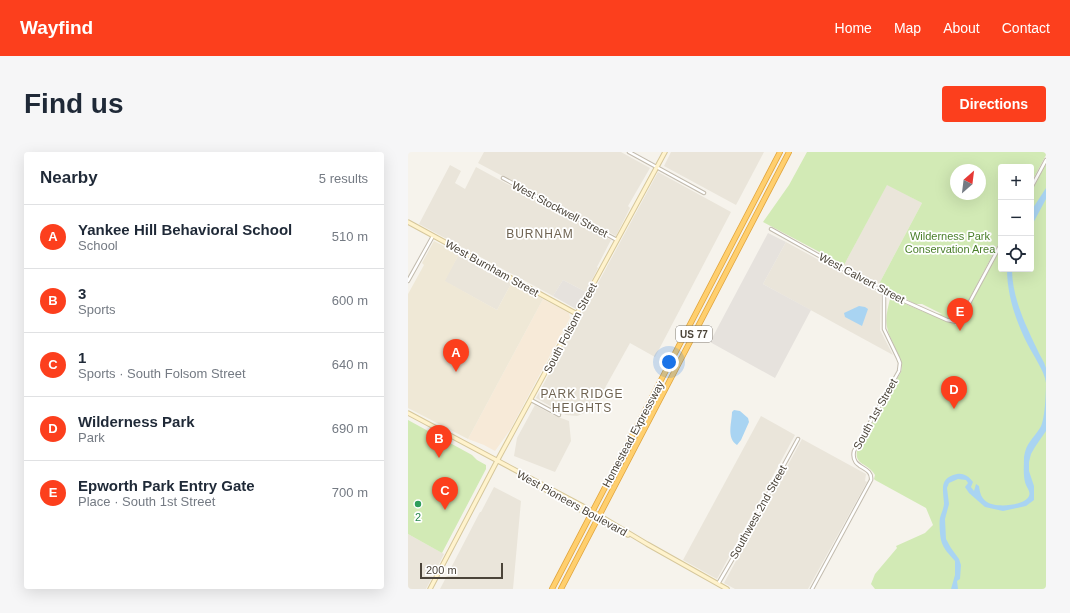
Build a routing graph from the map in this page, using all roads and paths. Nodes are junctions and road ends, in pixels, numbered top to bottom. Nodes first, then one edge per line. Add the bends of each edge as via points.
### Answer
1 (629, 152) edge
2 (665, 152) edge
3 (780, 152) edge
4 (789, 152) edge
5 (1046, 160) edge
6 (656, 167) junction
7 (503, 178) dead end
8 (1034, 182) edge
9 (704, 193) dead end
10 (408, 222) edge
11 (771, 229) dead end
12 (433, 236) junction
13 (617, 240) junction
14 (998, 250) edge
15 (408, 282) edge
16 (884, 292) junction
17 (577, 314) junction
18 (531, 400) junction
19 (408, 413) edge
20 (559, 414) dead end
21 (798, 439) dead end
22 (497, 461) junction
23 (592, 513) junction
24 (598, 518) junction
25 (718, 584) junction
26 (430, 589) edge
27 (552, 589) edge
28 (561, 589) edge
29 (727, 589) edge
30 (812, 589) edge

1 - 6 street
2 - 6 main road, South Folsom Street
3 - 23 highway, Homestead Expressway / US 77
4 - 24 highway, Homestead Expressway / US 77
5 - 8 street
6 - 9 street
6 - 13 main road, South Folsom Street
7 - 13 street, West Stockwell Street
10 - 12 main road, West Burnham Street
11 - 16 street, West Calvert Street
12 - 15 street
12 - 17 main road, West Burnham Street
13 - 17 main road, South Folsom Street
14 - 16 street, West Calvert Street via 957,322
16 - 30 street, South 1st Street via 884,329 900,363 899,371 854,454 854,460 870,473 871,480
17 - 18 main road, South Folsom Street
18 - 20 street
18 - 22 main road, South Folsom Street
19 - 22 main road, West Pioneers Boulevard
21 - 25 street, Southwest 2nd Street
22 - 23 main road, West Pioneers Boulevard
22 - 26 main road, South Folsom Street
23 - 24 main road, West Pioneers Boulevard
23 - 27 highway, Homestead Expressway / US 77
24 - 25 main road, West Pioneers Boulevard
24 - 28 highway, Homestead Expressway / US 77
25 - 29 main road, West Pioneers Boulevard

